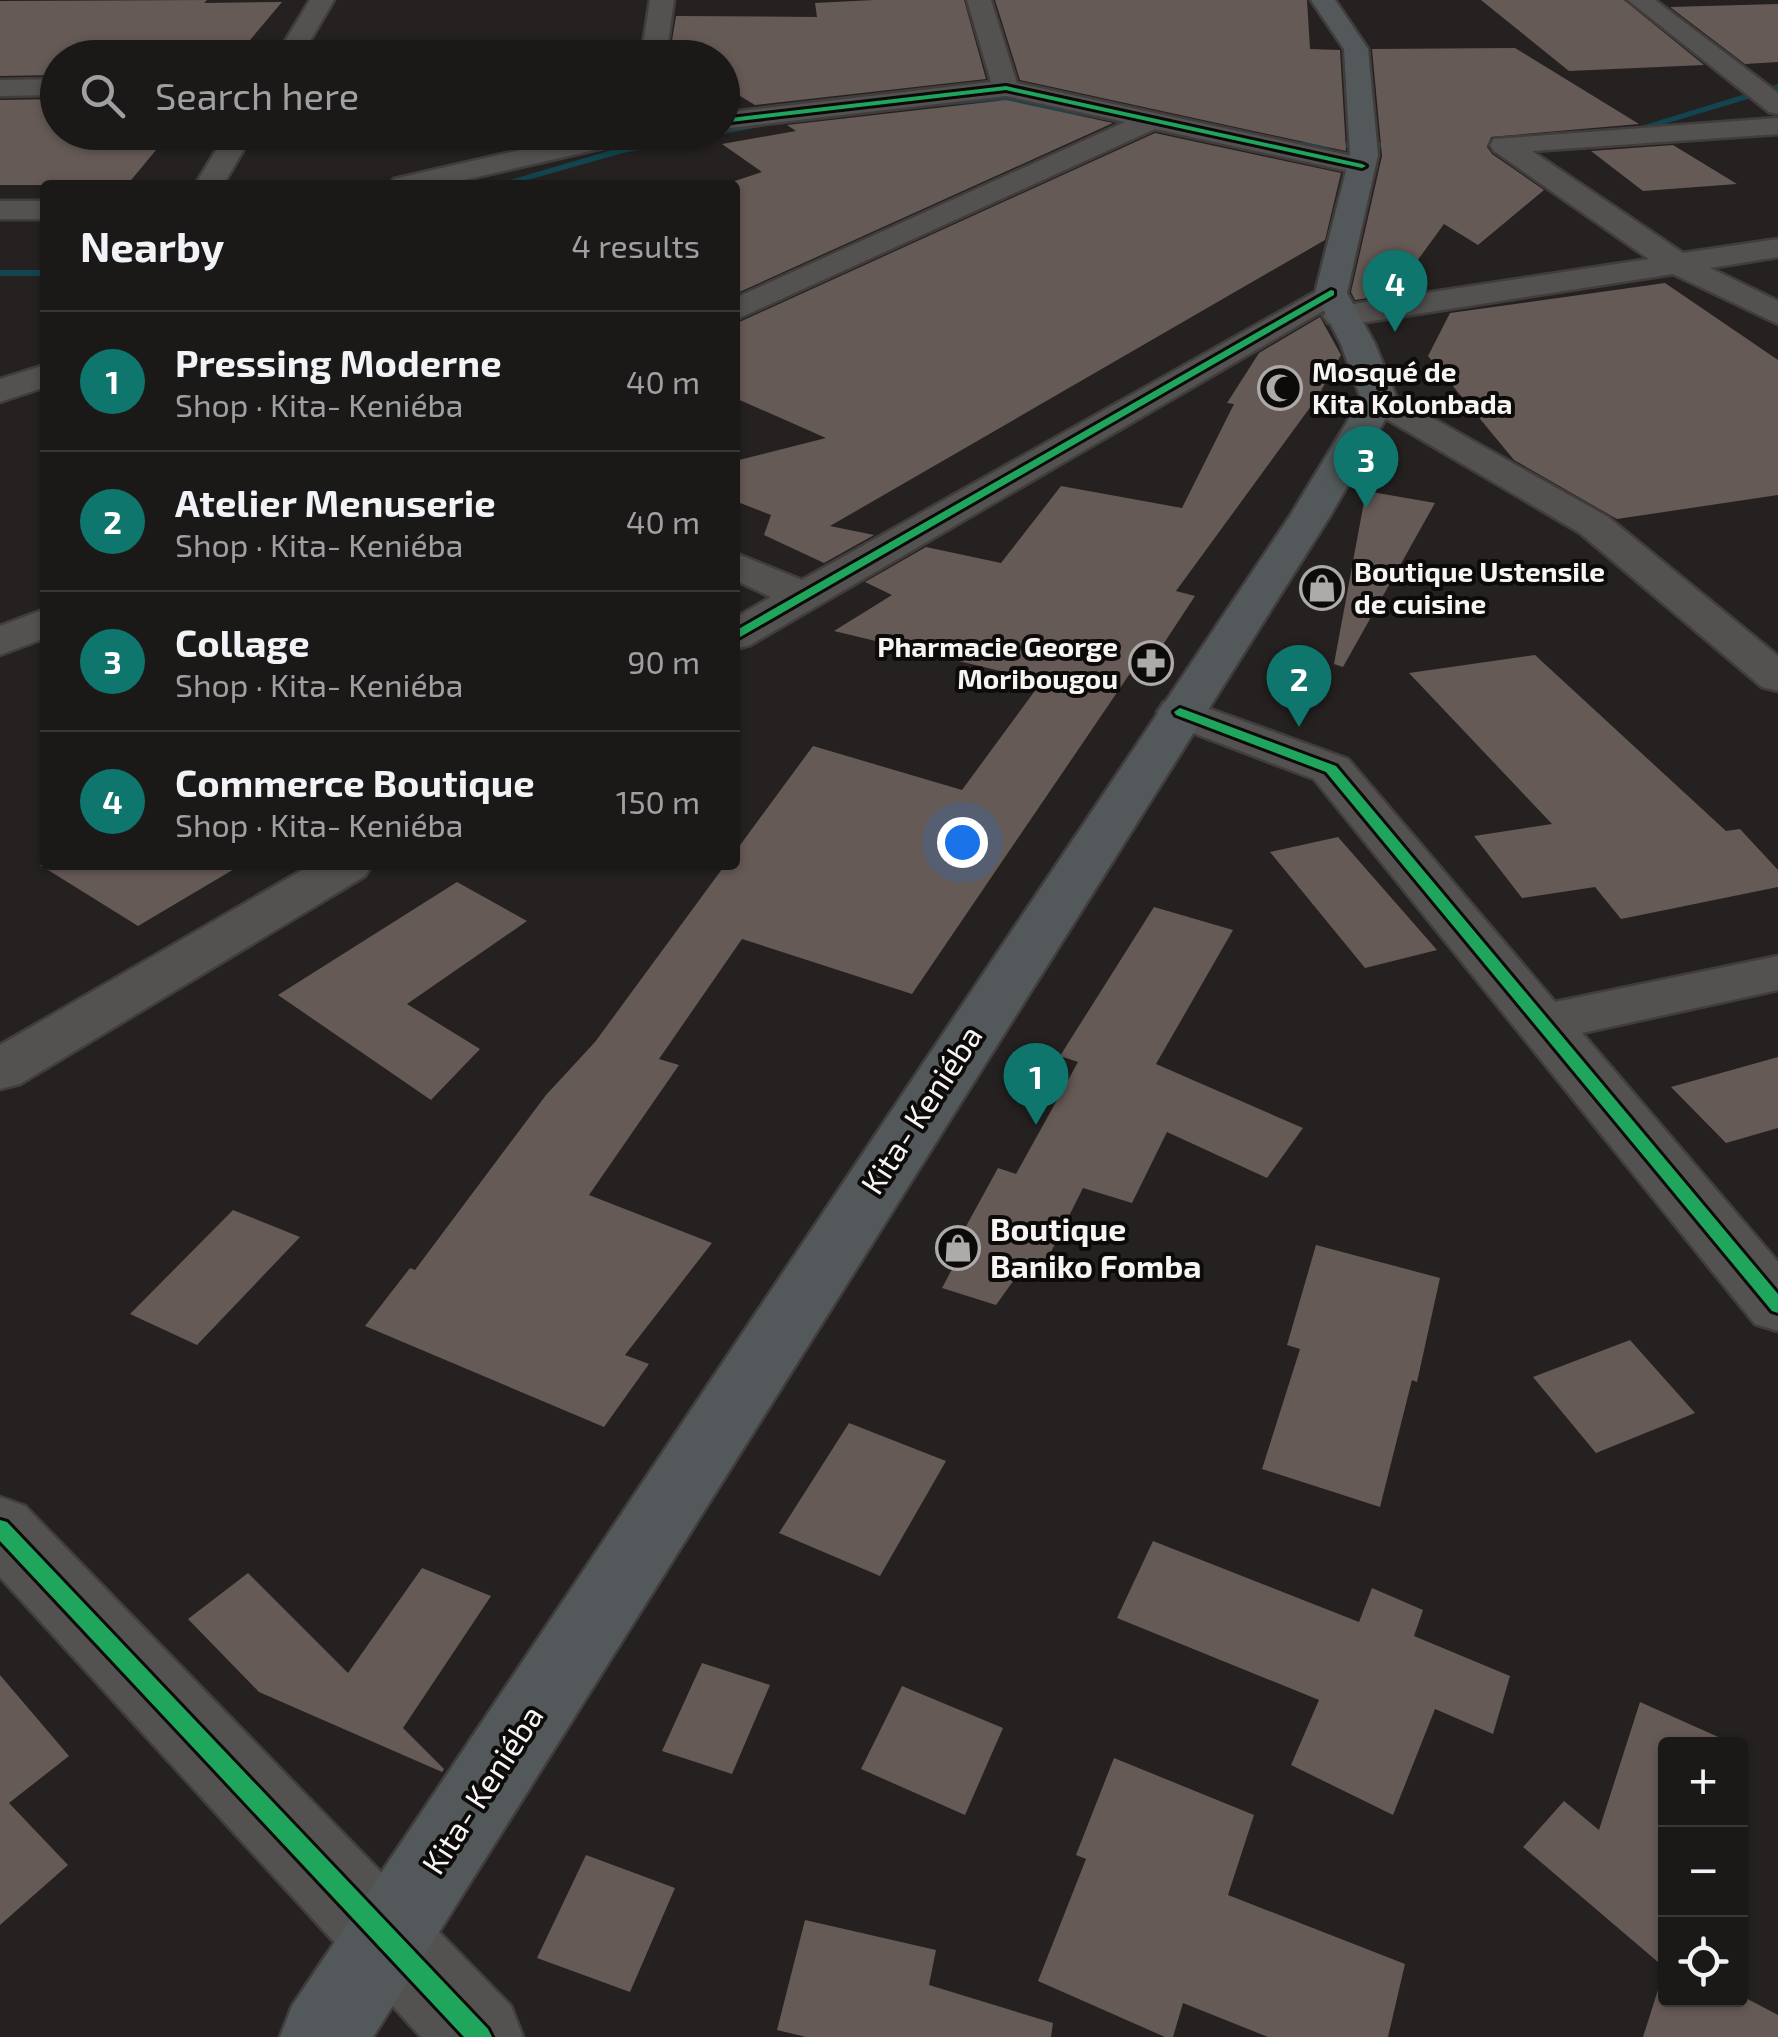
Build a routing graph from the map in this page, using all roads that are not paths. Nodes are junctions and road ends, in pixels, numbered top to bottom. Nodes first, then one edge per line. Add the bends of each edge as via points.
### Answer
1 (322, 0) edge
2 (662, 0) edge
3 (979, 0) edge
4 (1323, 0) edge
5 (1640, 0) edge
6 (298, 40) edge
7 (656, 40) edge
8 (40, 87) edge
9 (0, 88) edge
10 (1006, 88) junction
11 (1778, 106) edge
12 (740, 119) edge
13 (1148, 122) junction
14 (1778, 126) edge
15 (230, 150) edge
16 (558, 150) edge
17 (1363, 150) junction
18 (212, 180) edge
19 (426, 180) edge
20 (0, 210) edge
21 (40, 210) edge
22 (1778, 248) edge
23 (1676, 262) junction
24 (1336, 304) junction
25 (740, 308) edge
26 (1778, 314) edge
27 (40, 376) edge
28 (0, 391) edge
29 (1379, 399) junction
30 (740, 566) edge
31 (802, 596) junction
32 (40, 624) edge
33 (740, 633) edge
34 (0, 642) edge
35 (1778, 678) edge
36 (1180, 712) junction
37 (339, 870) edge
38 (1778, 973) edge
39 (1542, 1023) junction
40 (0, 1070) edge
41 (1778, 1306) edge
42 (0, 1528) edge
43 (387, 1938) junction
44 (323, 2037) edge
45 (480, 2037) edge

1 - 6 street
2 - 7 street
3 - 10 street
4 - 17 main road via 1356,49
5 - 11 street
8 - 9 street
10 - 12 street
10 - 13 street
13 - 17 street
13 - 25 street
14 - 23 street via 1504,145
15 - 18 street
16 - 19 street
17 - 24 main road
20 - 21 street
22 - 23 street
23 - 24 street
23 - 26 street
24 - 29 main road
24 - 31 street
27 - 28 street
29 - 35 street via 1594,524
29 - 36 main road, Kita- Keniéba
30 - 31 street
31 - 33 street
32 - 34 street
36 - 39 street via 1331,769
36 - 43 main road, Kita- Keniéba
37 - 40 street
38 - 39 street
39 - 41 street
42 - 43 street
43 - 44 main road, Kita- Keniéba
43 - 45 street

